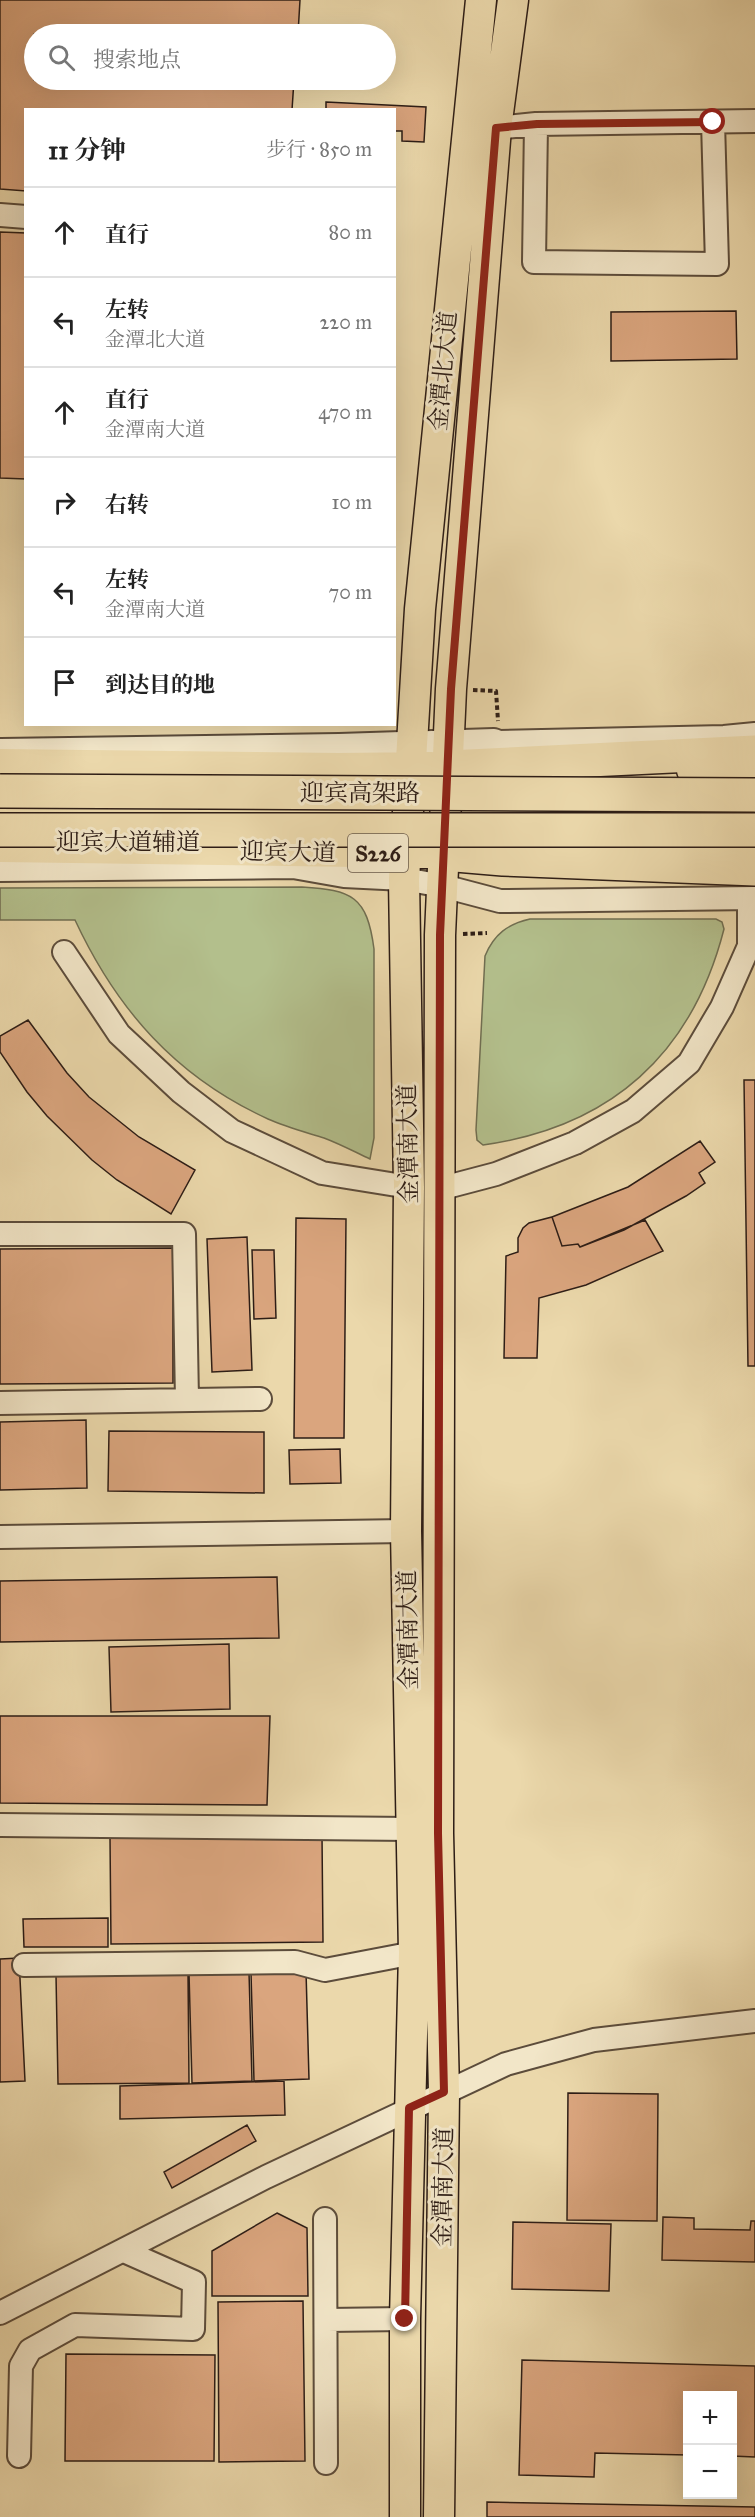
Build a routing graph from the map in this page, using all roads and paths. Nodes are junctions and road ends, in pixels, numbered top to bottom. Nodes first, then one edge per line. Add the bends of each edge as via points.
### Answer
1 (481, 0) edge
2 (513, 0) edge
3 (755, 121) edge
4 (713, 122) junction
5 (537, 124) junction
6 (496, 128) junction
7 (0, 215) edge
8 (24, 218) edge
9 (755, 734) edge
10 (0, 750) edge
11 (755, 752) edge
12 (413, 754) junction
13 (449, 754) junction
14 (0, 764) edge
15 (755, 770) edge
16 (0, 791) edge
17 (755, 795) edge
18 (0, 830) edge
19 (755, 830) edge
20 (0, 847) edge
21 (444, 854) junction
22 (405, 865) junction
23 (0, 870) edge
24 (753, 877) edge
25 (443, 886) junction
26 (64, 952) dead end
27 (409, 1187) junction
28 (439, 1189) junction
29 (0, 1234) edge
30 (260, 1399) dead end
31 (188, 1400) junction
32 (0, 1403) edge
33 (406, 1531) junction
34 (0, 1537) edge
35 (0, 1825) edge
36 (411, 1829) junction
37 (414, 1953) junction
38 (24, 1965) dead end
39 (755, 2021) edge
40 (444, 2092) junction
41 (409, 2108) junction
42 (325, 2219) dead end
43 (124, 2251) junction
44 (0, 2313) edge
45 (405, 2319) junction
46 (327, 2320) junction
47 (20, 2456) dead end
48 (326, 2463) dead end
49 (405, 2517) edge
50 (440, 2517) edge

1 - 12 main road, 金潭北大道 via 420,609
2 - 6 main road, 金潭北大道
3 - 4 street
4 - 5 street
4 - 5 street via 717,264 534,262
5 - 6 street
6 - 13 main road, 金潭北大道
7 - 8 street
9 - 13 street
10 - 12 street via 239,747
11 - 13 highway
12 - 13 main road
12 - 14 main road via 338,768
12 - 22 main road, 金潭南大道
13 - 15 main road
13 - 21 main road, 金潭南大道
16 - 17 highway, 迎宾高架路, bridge
18 - 19 highway, 迎宾高架路, bridge
20 - 22 main road, 迎宾大道 / S226 via 338,854
21 - 22 main road, 迎宾大道 / S226
21 - 24 highway
21 - 25 main road, 金潭南大道
22 - 23 street, 迎宾大道辅道 via 344,876 293,867
22 - 25 street, 迎宾大道辅道
22 - 27 main road, 金潭南大道
24 - 25 street, 迎宾大道辅道 via 500,901
24 - 28 street via 749,946 722,1007 689,1063 633,1111 575,1143 496,1174
25 - 28 main road, 金潭南大道
26 - 27 street via 119,1034 181,1092 232,1131 322,1173
27 - 33 main road, 金潭南大道
28 - 40 main road, 金潭南大道 via 438,1833
29 - 31 street via 184,1234
30 - 31 street
31 - 32 street
33 - 34 street
33 - 36 main road, 金潭南大道
35 - 36 street
36 - 37 main road, 金潭南大道
37 - 38 street via 325,1970 295,1962
37 - 41 main road, 金潭南大道
39 - 40 street via 594,2040 506,2064
40 - 41 street
40 - 50 main road, 金潭南大道
41 - 43 street
41 - 45 main road, 金潭南大道
42 - 46 street
43 - 44 street
43 - 47 street via 194,2282 193,2329 75,2325 30,2350 21,2366
45 - 46 street
45 - 49 main road, 金潭南大道
46 - 48 street

